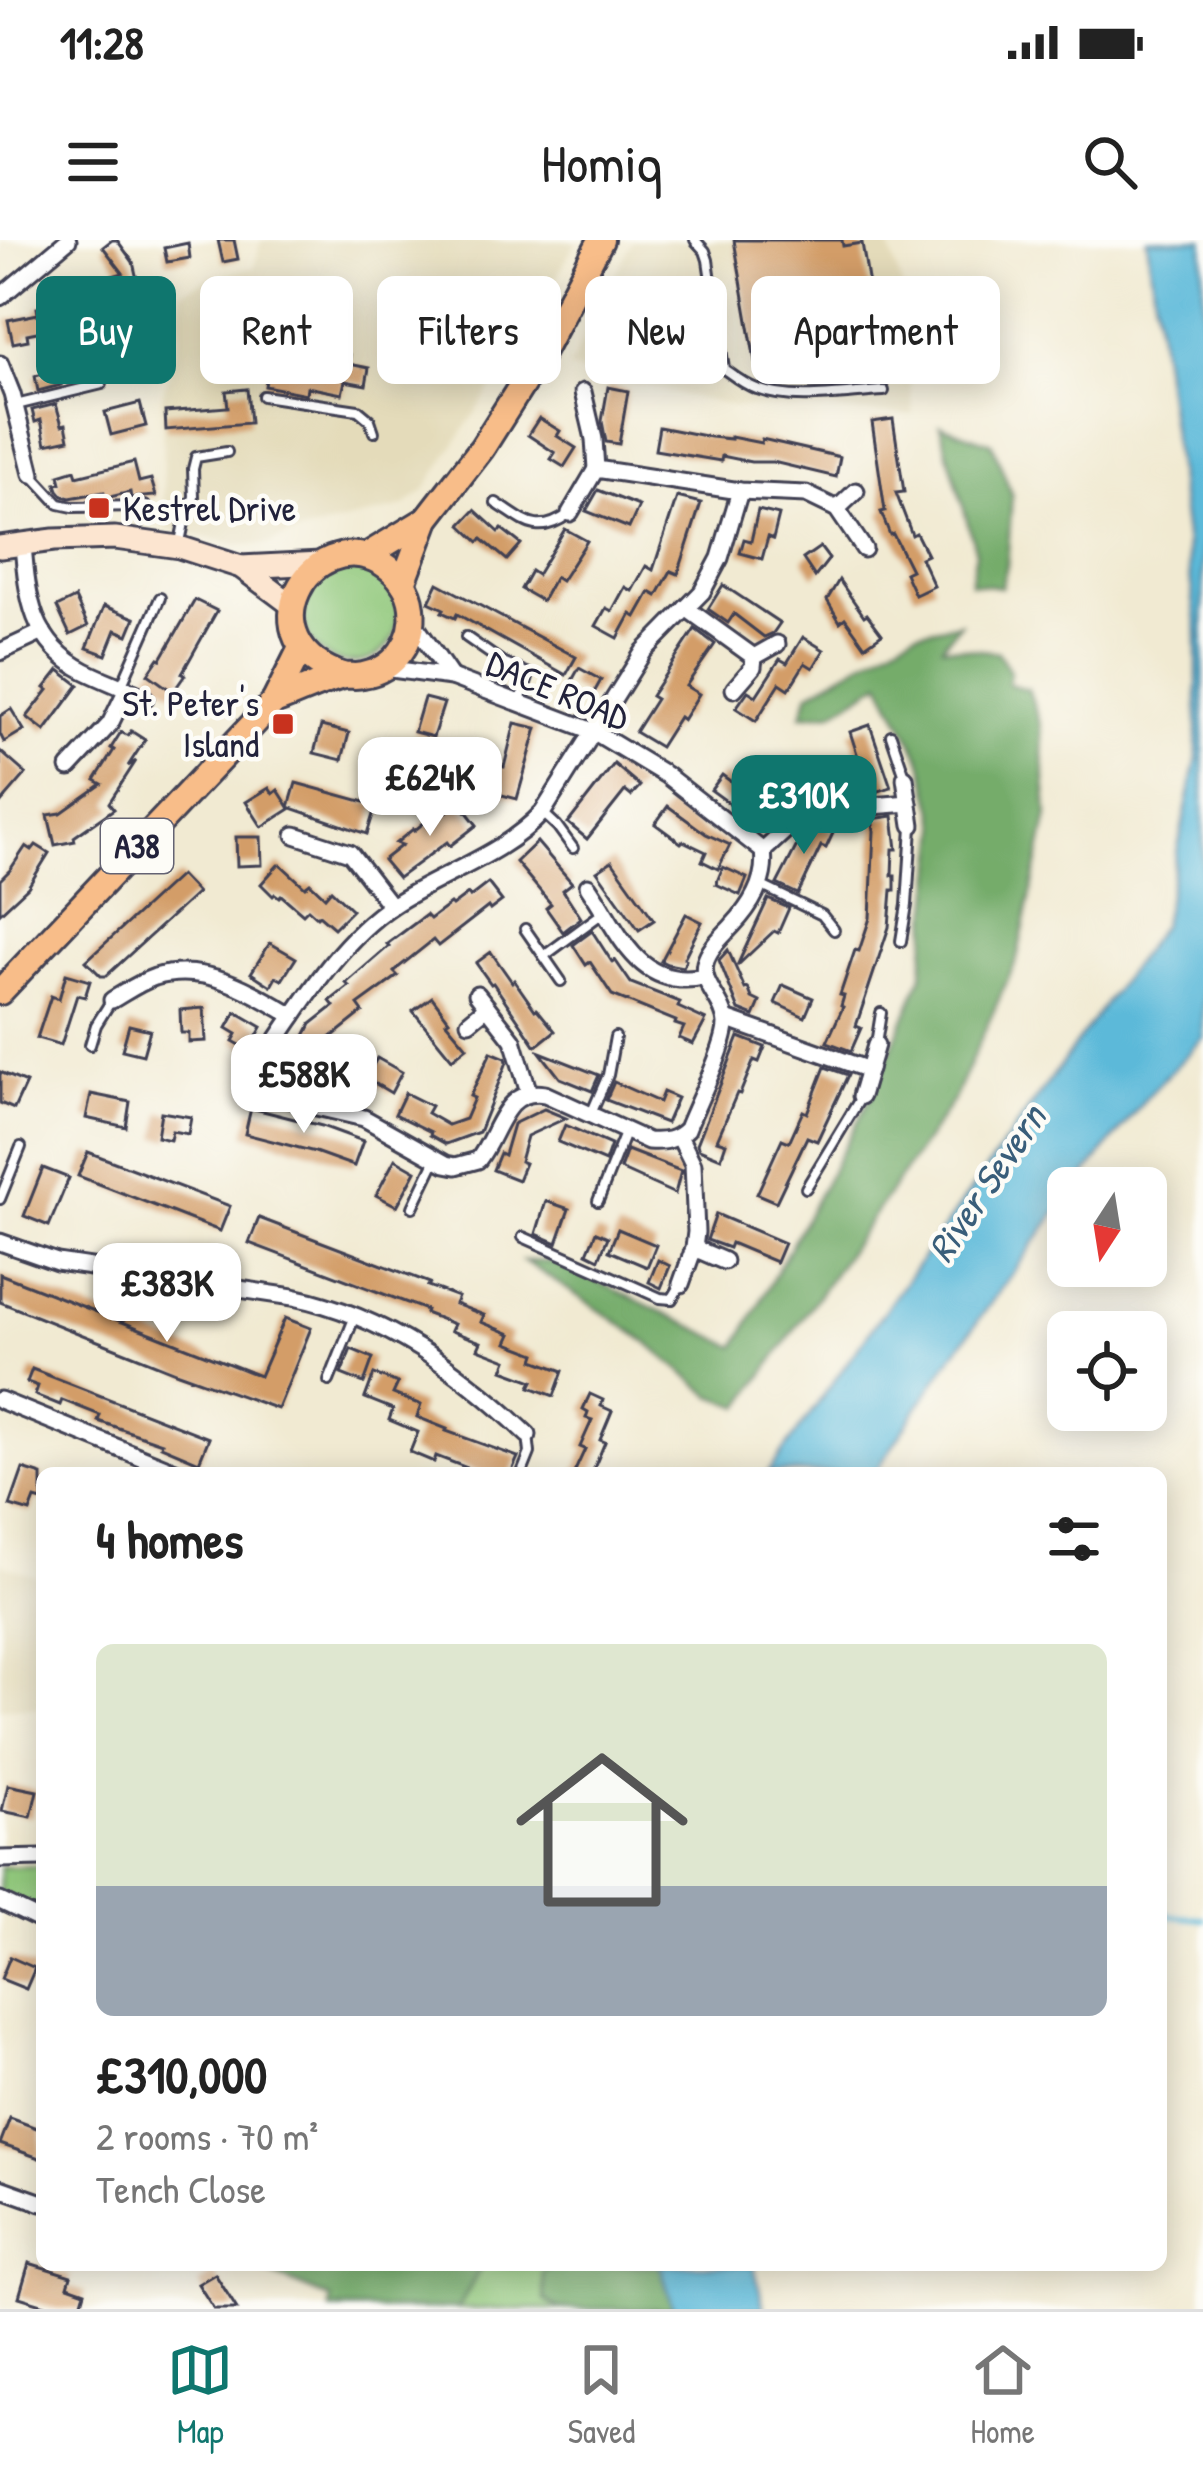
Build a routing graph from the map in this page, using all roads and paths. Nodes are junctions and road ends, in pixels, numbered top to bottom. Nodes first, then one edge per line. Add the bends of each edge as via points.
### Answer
1 (68, 240) edge
2 (601, 240) edge
3 (695, 240) edge
4 (0, 297) edge
5 (0, 364) edge
6 (102, 384) dead end
7 (884, 391) dead end
8 (584, 392) dead end
9 (263, 396) dead end
10 (15, 406) junction
11 (374, 432) dead end
12 (227, 452) dead end
13 (596, 469) junction
14 (32, 474) joint
15 (740, 490) junction
16 (856, 491) dead end
17 (496, 503) dead end
18 (145, 506) dead end
19 (837, 509) junction
20 (570, 513) joint
21 (427, 519) junction
22 (11, 546) edge
23 (179, 547) junction
24 (864, 549) dead end
25 (366, 556) junction
26 (321, 563) junction
27 (241, 567) junction
28 (404, 583) junction
29 (160, 598) dead end
30 (292, 605) junction
31 (686, 608) junction
32 (413, 622) junction
33 (43, 632) junction
34 (466, 637) dead end
35 (776, 644) dead end
36 (301, 648) junction
37 (0, 652) edge
38 (754, 657) junction
39 (384, 668) junction
40 (345, 676) junction
41 (451, 677) junction
42 (124, 687) junction
43 (734, 689) dead end
44 (145, 698) dead end
45 (274, 702) junction
46 (519, 702) junction
47 (592, 730) junction
48 (891, 735) dead end
49 (68, 768) dead end
50 (905, 778) joint
51 (909, 803) junction
52 (543, 812) junction
53 (912, 826) joint
54 (295, 835) dead end
55 (573, 848) dead end
56 (763, 851) junction
57 (760, 885) junction
58 (588, 886) dead end
59 (391, 906) junction
60 (605, 911) junction
61 (525, 929) dead end
62 (834, 930) dead end
63 (901, 941) dead end
64 (544, 956) junction
65 (704, 977) junction
66 (561, 980) dead end
67 (135, 987) junction
68 (0, 992) edge
69 (112, 1000) joint
70 (146, 1002) dead end
71 (881, 1013) dead end
72 (293, 1016) junction
73 (726, 1018) junction
74 (469, 1022) dead end
75 (615, 1037) dead end
76 (90, 1045) dead end
77 (876, 1045) joint
78 (272, 1047) dead end
79 (868, 1070) junction
80 (361, 1089) dead end
81 (530, 1093) junction
82 (258, 1096) dead end
83 (861, 1096) joint
84 (312, 1106) joint
85 (350, 1113) junction
86 (590, 1115) junction
87 (626, 1131) junction
88 (680, 1136) junction
89 (21, 1147) dead end
90 (437, 1158) junction
91 (806, 1188) dead end
92 (0, 1199) edge
93 (598, 1201) dead end
94 (413, 1207) dead end
95 (523, 1237) dead end
96 (0, 1242) edge
97 (694, 1248) junction
98 (724, 1261) dead end
99 (681, 1284) joint
100 (356, 1316) junction
101 (329, 1381) dead end
102 (0, 1400) edge
103 (528, 1435) joint
104 (165, 1467) edge
105 (524, 1467) edge
106 (36, 1858) edge
107 (0, 1859) edge
108 (0, 1901) edge
109 (36, 1918) edge
110 (0, 2188) edge
111 (36, 2201) edge

1 - 4 street
2 - 21 main road via 537,361
3 - 7 lane via 708,260 724,369 764,392
5 - 10 street
6 - 10 lane
8 - 13 street
9 - 11 lane via 358,410
10 - 14 street
12 - 23 lane via 196,457
13 - 15 street
13 - 20 street
14 - 18 lane via 59,504
15 - 19 street via 806,494
15 - 31 street via 721,558
16 - 19 street
17 - 20 lane via 532,526
19 - 24 street
21 - 25 main road
21 - 28 main road
22 - 23 street via 115,538
22 - 33 street
23 - 27 street
25 - 26 main road
25 - 28 main road
26 - 27 street
26 - 30 main road
27 - 30 street
28 - 32 main road
29 - 42 lane
30 - 36 main road
31 - 38 street
31 - 47 street via 644,651
32 - 39 main road via 407,643
32 - 41 street, DACE ROAD
33 - 37 street
33 - 42 street via 72,663
34 - 46 lane via 529,674
35 - 38 street
36 - 40 main road
36 - 45 main road, A38
38 - 43 street
39 - 40 main road, A38
39 - 41 street, DACE ROAD
40 - 45 main road, A38
41 - 46 street, DACE ROAD
42 - 44 street
42 - 49 street via 110,724
45 - 68 main road, A38
46 - 47 street, DACE ROAD
47 - 52 street
47 - 56 street, DACE ROAD via 666,775
48 - 50 lane
50 - 51 street
51 - 53 street
51 - 56 street via 811,811
52 - 55 lane
52 - 59 street via 509,842
53 - 63 lane
54 - 59 street via 350,853
56 - 57 street
57 - 62 lane via 822,915
57 - 65 street via 712,949
58 - 60 street
59 - 72 street
60 - 64 lane
60 - 65 street via 655,974 684,982
61 - 64 lane
64 - 66 lane
65 - 73 street
67 - 69 street
67 - 70 street
67 - 72 street via 166,974 234,982
69 - 76 lane
71 - 77 lane
72 - 78 street
73 - 79 street
73 - 88 street
74 - 81 street via 482,1000 513,1040
75 - 86 lane
77 - 79 street
79 - 83 street
80 - 85 street
81 - 86 street
81 - 90 street via 510,1104 478,1160 456,1166
82 - 84 lane
83 - 91 lane
84 - 85 street
85 - 90 street
86 - 87 street
87 - 88 street via 648,1141
87 - 93 lane
88 - 97 street via 693,1164
89 - 92 lane
90 - 94 lane
95 - 99 lane via 660,1298 672,1299
96 - 100 street via 57,1262 293,1297
97 - 98 street
97 - 99 street
100 - 101 lane
100 - 103 street via 448,1366
102 - 104 street
103 - 105 lane
106 - 107 street
108 - 109 street
110 - 111 street

